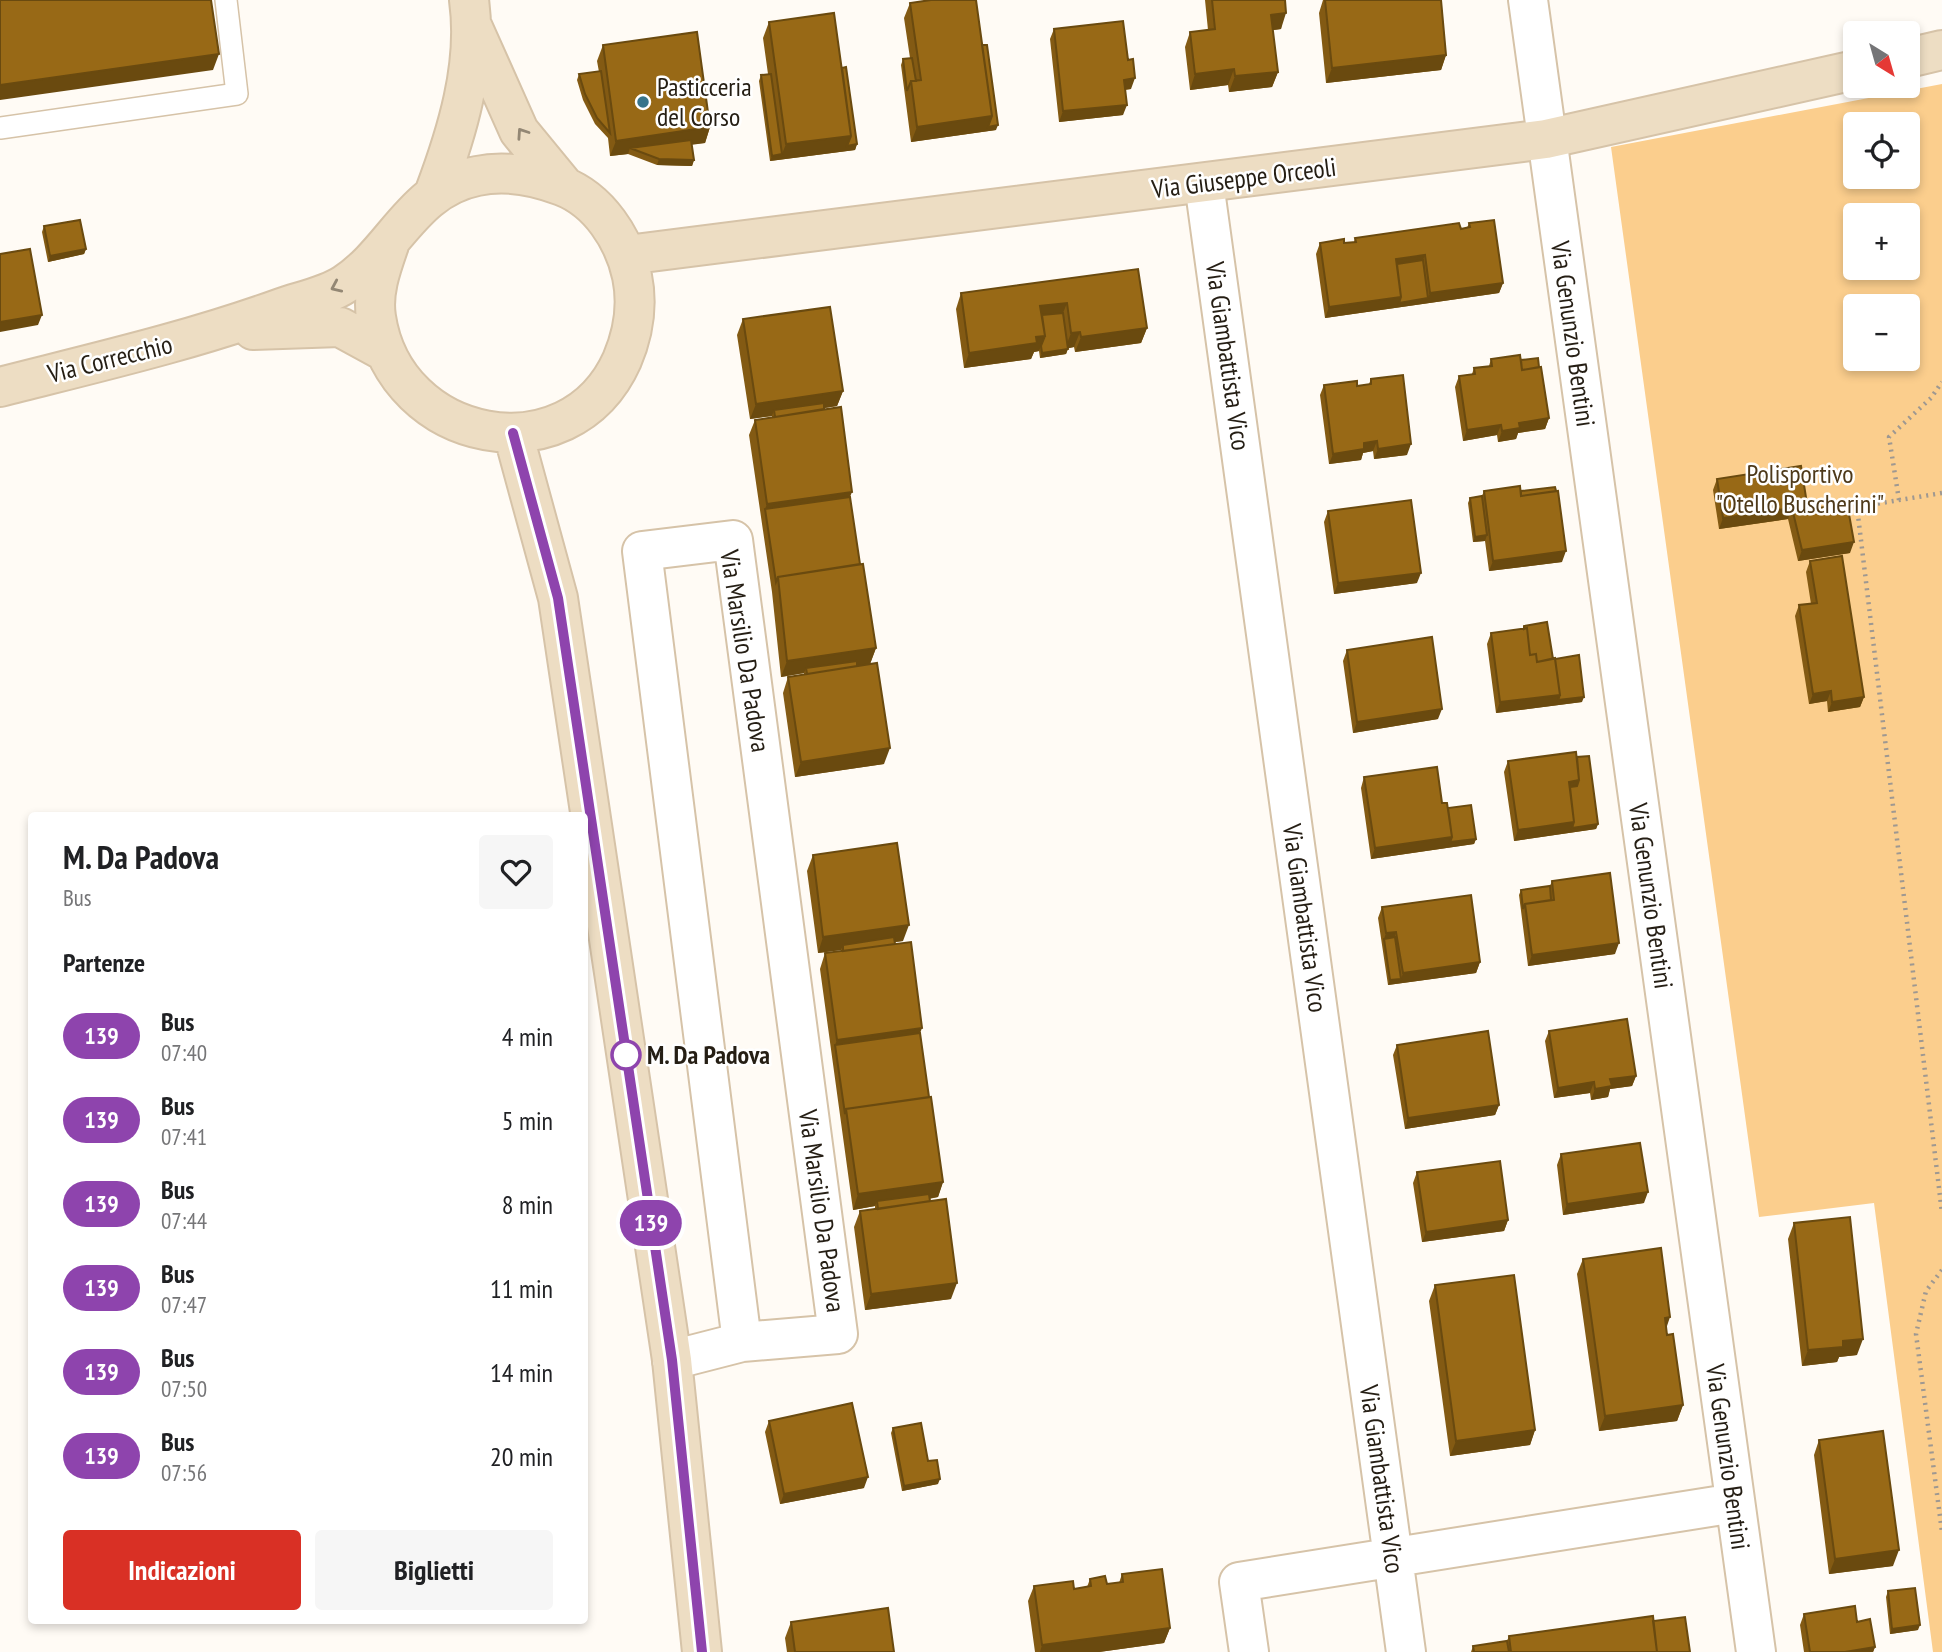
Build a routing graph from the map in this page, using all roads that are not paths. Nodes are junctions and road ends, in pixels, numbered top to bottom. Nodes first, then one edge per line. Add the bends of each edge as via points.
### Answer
1 (226, 0) edge
2 (1528, 0) edge
3 (471, 14) edge
4 (1942, 50) edge
5 (1920, 55) edge
6 (1843, 73) edge
7 (0, 128) edge
8 (1546, 139) junction
9 (1204, 183) junction
10 (565, 187) junction
11 (434, 194) junction
12 (389, 245) junction
13 (627, 255) junction
14 (219, 331) junction
15 (384, 351) junction
16 (0, 387) edge
17 (513, 433) junction
18 (742, 1342) junction
19 (672, 1360) junction
20 (1735, 1503) junction
21 (1393, 1557) junction
22 (702, 1652) edge
23 (1249, 1652) edge
24 (1406, 1652) edge
25 (1756, 1652) edge

1 - 7 lane via 237,94
2 - 8 street, Via Genunzio Bentini
10 -> 3 street via 519,131
3 - 11 street via 462,107
4 - 5 street
6 - 8 street, Via Giuseppe Orceoli
8 - 9 street, Via Giuseppe Orceoli
8 - 20 street, Via Genunzio Bentini
9 - 13 street, Via Giuseppe Orceoli
9 - 21 street, Via Giambattista Vico
10 - 11 street via 521,174 476,176
10 - 13 street via 591,204
11 - 12 street via 408,216
12 -> 14 street via 344,285
12 - 15 street via 377,279 375,315
13 - 17 street via 636,295 632,336 616,373 589,404 553,425
14 - 15 street via 340,327
14 - 16 street, Via Correcchio
15 - 17 street via 404,386 435,413 473,430
17 - 19 street via 558,598
18 - 18 street, Via Marsilio Da Padova via 838,1334 733,540 642,551
18 - 19 street, Via Marsilio Da Padova
19 - 22 street
20 - 21 street
20 - 25 street, Via Genunzio Bentini
21 - 23 street via 1239,1582
21 - 24 street, Via Giambattista Vico

